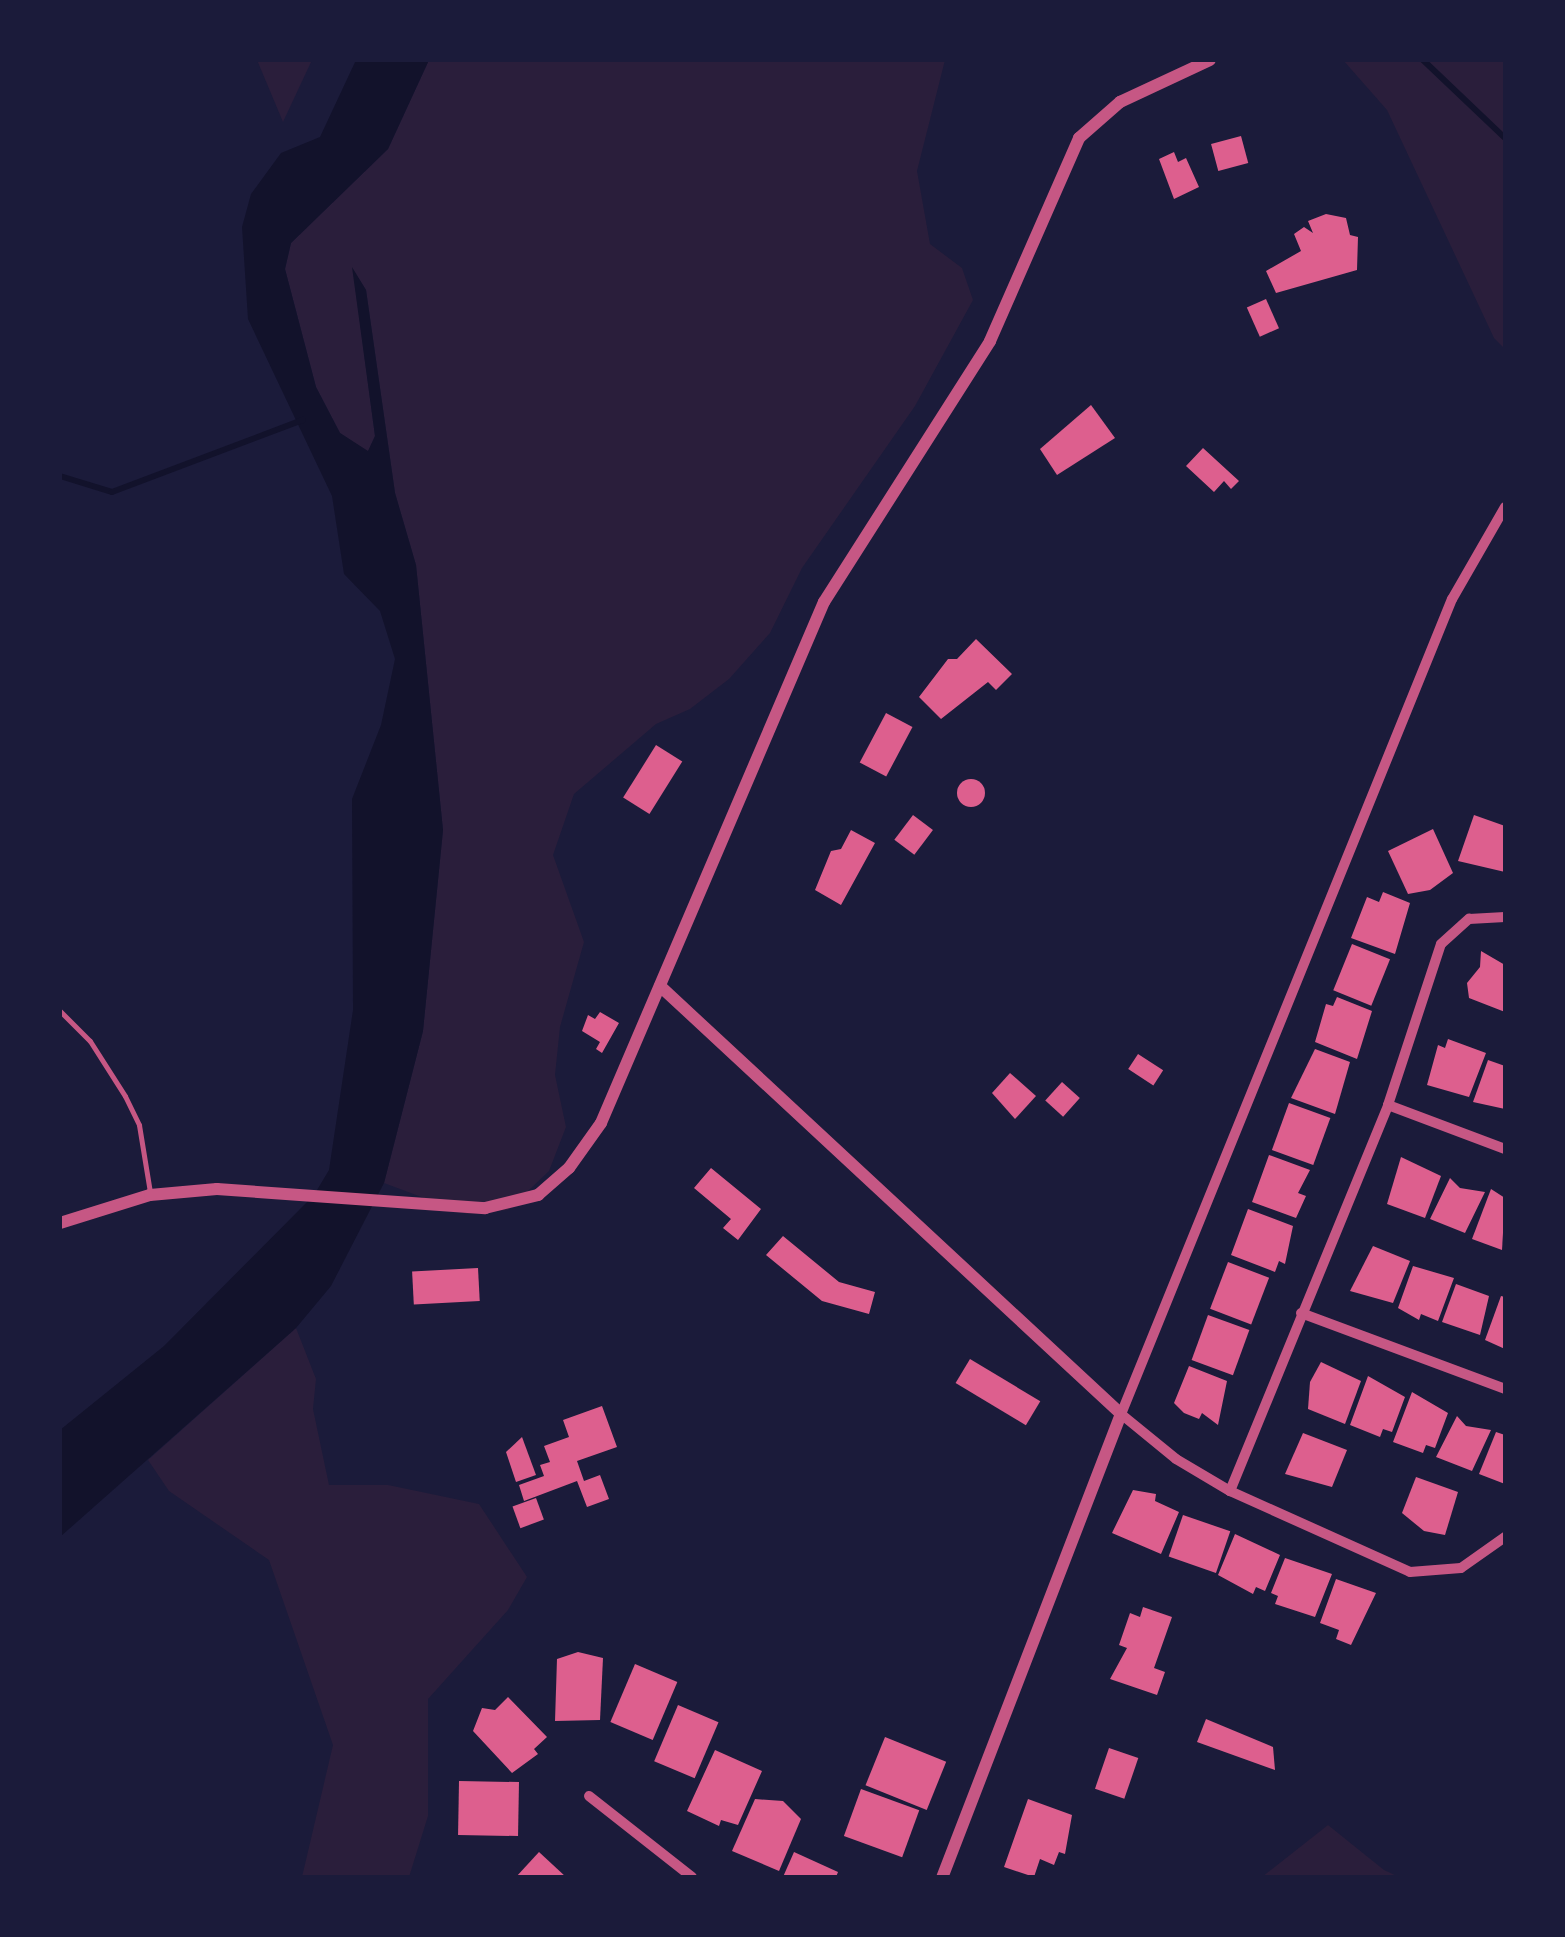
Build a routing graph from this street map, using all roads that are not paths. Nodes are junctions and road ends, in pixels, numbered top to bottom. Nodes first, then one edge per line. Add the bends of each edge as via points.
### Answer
1 (1210, 60) edge
2 (1505, 507) edge
3 (1505, 917) edge
4 (660, 986) junction
5 (60, 1011) edge
6 (1388, 1105) junction
7 (1505, 1150) edge
8 (150, 1195) junction
9 (60, 1224) edge
10 (1301, 1312) junction
11 (1505, 1389) edge
12 (1122, 1414) junction
13 (1230, 1490) junction
14 (1505, 1537) edge
15 (589, 1796) dead end
16 (692, 1877) edge
17 (942, 1877) edge

1 - 4 street via 1120,102 1079,138 990,342 824,602
2 - 12 street via 1452,599
3 - 6 street via 1470,918 1442,944
4 - 8 street via 601,1122 538,1195 485,1208 284,1191
4 - 12 street
5 - 8 lane via 90,1041 125,1096 139,1125
6 - 7 street
6 - 10 street
8 - 9 street
10 - 11 street
10 - 13 street
12 - 13 street via 1176,1459
12 - 17 street
13 - 14 street via 1410,1572 1461,1568
15 - 16 street

